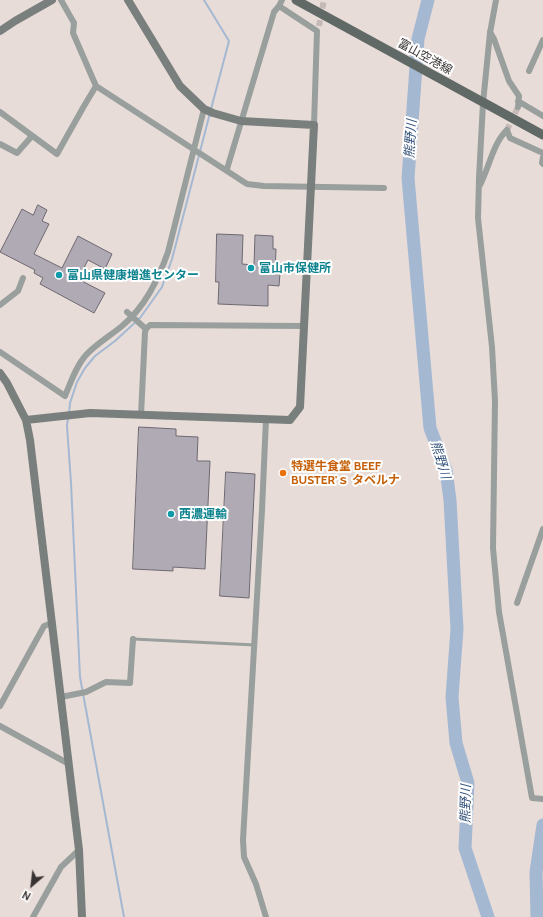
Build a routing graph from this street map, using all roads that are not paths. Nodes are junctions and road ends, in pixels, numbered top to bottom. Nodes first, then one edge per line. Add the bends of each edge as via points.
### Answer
1 (52, 0) edge
2 (61, 0) edge
3 (128, 0) edge
4 (296, 0) edge
5 (496, 0) edge
6 (281, 3) edge
7 (0, 31) edge
8 (490, 32) junction
9 (543, 40) edge
10 (529, 71) dead end
11 (96, 86) junction
12 (480, 101) junction
13 (204, 109) junction
14 (0, 112) edge
15 (543, 116) edge
16 (241, 121) junction
17 (314, 124) junction
18 (543, 135) edge
19 (32, 136) junction
20 (0, 144) edge
21 (194, 149) junction
22 (543, 153) edge
23 (543, 157) edge
24 (543, 164) edge
25 (227, 169) junction
26 (312, 188) junction
27 (384, 188) dead end
28 (479, 188) junction
29 (23, 278) dead end
30 (0, 305) edge
31 (129, 314) junction
32 (304, 326) junction
33 (146, 329) junction
34 (0, 352) edge
35 (0, 373) edge
36 (141, 415) junction
37 (266, 419) junction
38 (26, 420) junction
39 (543, 529) edge
40 (517, 603) dead end
41 (52, 623) junction
42 (133, 639) joint
43 (255, 645) junction
44 (61, 697) junction
45 (0, 706) edge
46 (0, 726) edge
47 (69, 764) junction
48 (543, 799) edge
49 (79, 850) junction
50 (33, 917) edge
51 (82, 917) edge
52 (266, 917) edge

1 - 7 street
2 - 11 street via 74,24 73,33
3 - 13 street via 180,86
4 - 12 main road, 富山空港線
5 - 8 street
6 - 16 street via 274,12
6 - 17 street via 318,28
8 - 12 street
8 - 15 street via 509,81 519,96 518,104
9 - 10 street
11 - 19 street via 57,154
11 - 21 street
12 - 18 main road, 富山空港線
12 - 28 street
13 - 16 street
13 - 21 street
14 - 19 street
16 - 17 street
16 - 25 street
17 - 26 street
19 - 20 street via 17,153
21 - 25 street
21 - 31 street via 160,274 151,292
22 - 28 street via 510,138 507,130 500,137
23 - 24 street
25 - 26 street via 247,184
26 - 27 street
26 - 32 street
28 - 48 street via 478,218 492,347 495,401 493,548 499,612 532,798
29 - 30 street via 18,291
31 - 33 street
31 - 34 street via 122,326 85,356 65,396
32 - 33 street via 150,325
32 - 37 street via 300,407 290,420
33 - 36 street
35 - 38 street
36 - 37 street
36 - 38 street via 90,413
37 - 43 street
38 - 41 street
39 - 40 street
41 - 44 street
41 - 45 street via 44,626
42 - 43 lane
42 - 44 street via 130,683 106,682 86,692
43 - 52 street via 243,840 244,857
44 - 47 street
46 - 47 street
47 - 49 street
49 - 50 street via 61,867
49 - 51 street

